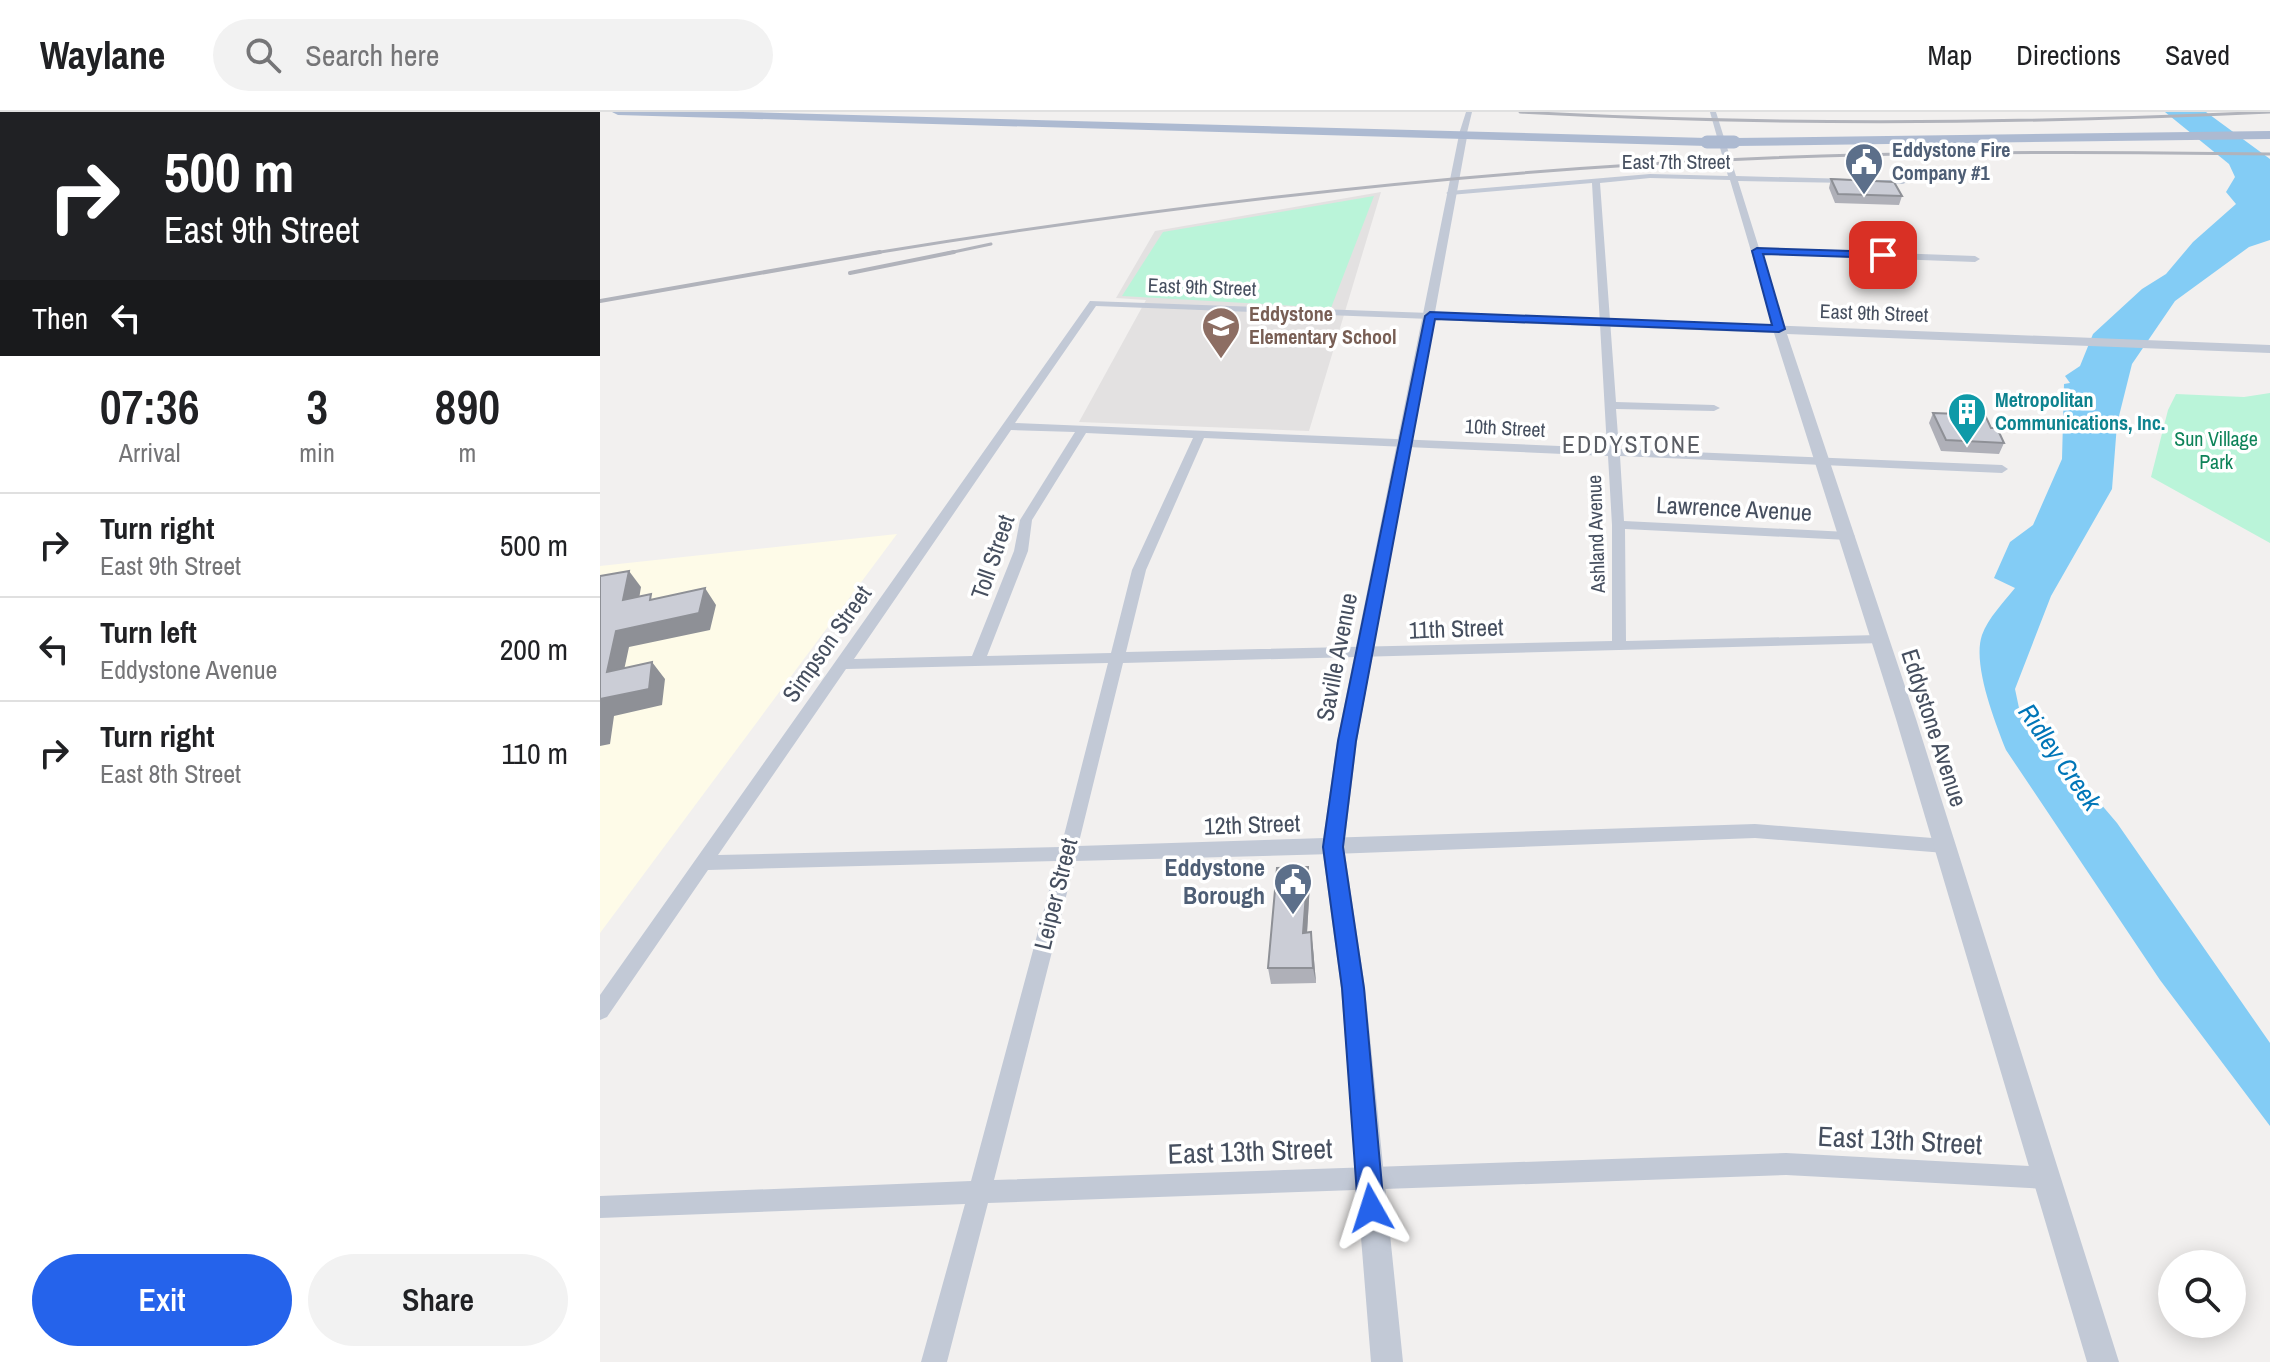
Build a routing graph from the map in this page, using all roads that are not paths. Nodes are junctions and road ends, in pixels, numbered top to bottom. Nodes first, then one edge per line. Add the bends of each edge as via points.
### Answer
1 (618, 112) edge
2 (1469, 112) edge
3 (1713, 112) edge
4 (2270, 135) edge
5 (1462, 137) junction
6 (1733, 178) junction
7 (1596, 180) junction
8 (1903, 182) dead end
9 (1450, 193) junction
10 (1757, 251) junction
11 (1975, 259) dead end
12 (1093, 303) joint
13 (1430, 316) junction
14 (1603, 322) junction
15 (1779, 329) junction
16 (2270, 349) edge
17 (1610, 405) junction
18 (1714, 408) dead end
19 (1007, 426) junction
20 (1083, 429) junction
21 (1200, 434) junction
22 (1406, 444) junction
23 (1612, 453) junction
24 (1825, 463) junction
25 (2002, 469) dead end
26 (1618, 525) junction
27 (1848, 536) junction
28 (1878, 640) junction
29 (1619, 647) junction
30 (1365, 654) junction
31 (1117, 659) junction
32 (977, 662) junction
33 (843, 664) junction
34 (1945, 846) junction
35 (1333, 847) junction
36 (1065, 854) junction
37 (703, 863) junction
38 (600, 1011) edge
39 (1368, 1177) junction
40 (2046, 1178) junction
41 (979, 1191) junction
42 (600, 1207) edge
43 (934, 1362) edge
44 (1387, 1362) edge
45 (2103, 1362) edge

1 - 5 main road
2 - 5 street, Saville Avenue
3 - 6 street, Eddystone Avenue
4 - 5 main road, bridge via 1734,142
5 - 9 street, Saville Avenue
6 - 7 street, East 7th Street
6 - 8 street, East 7th Street
6 - 10 street, Eddystone Avenue
7 - 9 street, East 7th Street
7 - 14 street, Ashland Avenue
9 - 13 street, Saville Avenue
10 - 11 street
10 - 15 street, Eddystone Avenue
12 - 13 street, East 9th Street
12 - 19 street, Simpson Street
13 - 14 street, East 9th Street
13 - 22 street, Saville Avenue
14 - 15 street, East 9th Street
14 - 17 street, Ashland Avenue
15 - 16 street, East 9th Street
15 - 24 street, Eddystone Avenue
17 - 18 street
17 - 23 street, Ashland Avenue
19 - 20 street, 10th Street
19 - 33 street, Simpson Street
20 - 21 street, 10th Street
20 - 32 street, Toll Street via 1026,520 1021,551
21 - 22 street, 10th Street
21 - 31 street, Leiper Street via 1139,570
22 - 23 street, 10th Street
22 - 30 street, Saville Avenue
23 - 24 street, 10th Street
23 - 26 street, Ashland Avenue
24 - 25 street, 10th Street
24 - 27 street, Eddystone Avenue
26 - 27 street, Lawrence Avenue
26 - 29 street, Ashland Avenue
27 - 28 street, Eddystone Avenue
28 - 29 street, 11th Street
28 - 34 street, Eddystone Avenue
29 - 30 street, 11th Street
30 - 31 street, 11th Street
30 - 35 street, Saville Avenue
31 - 32 street, 11th Street
31 - 36 street, Leiper Street
32 - 33 street, 11th Street
33 - 37 street, Simpson Street
34 - 35 street, 12th Street via 1755,831
34 - 40 street, Eddystone Avenue
35 - 36 street, 12th Street
35 - 39 street, Saville Avenue via 1353,988
36 - 37 street, 12th Street
36 - 41 street, Leiper Street
37 - 38 street, Simpson Street
39 - 40 street, East 13th Street via 1786,1164
39 - 41 street, East 13th Street
39 - 44 street, Saville Avenue
40 - 45 street, Eddystone Avenue
41 - 42 street, East 13th Street
41 - 43 street, Leiper Street

